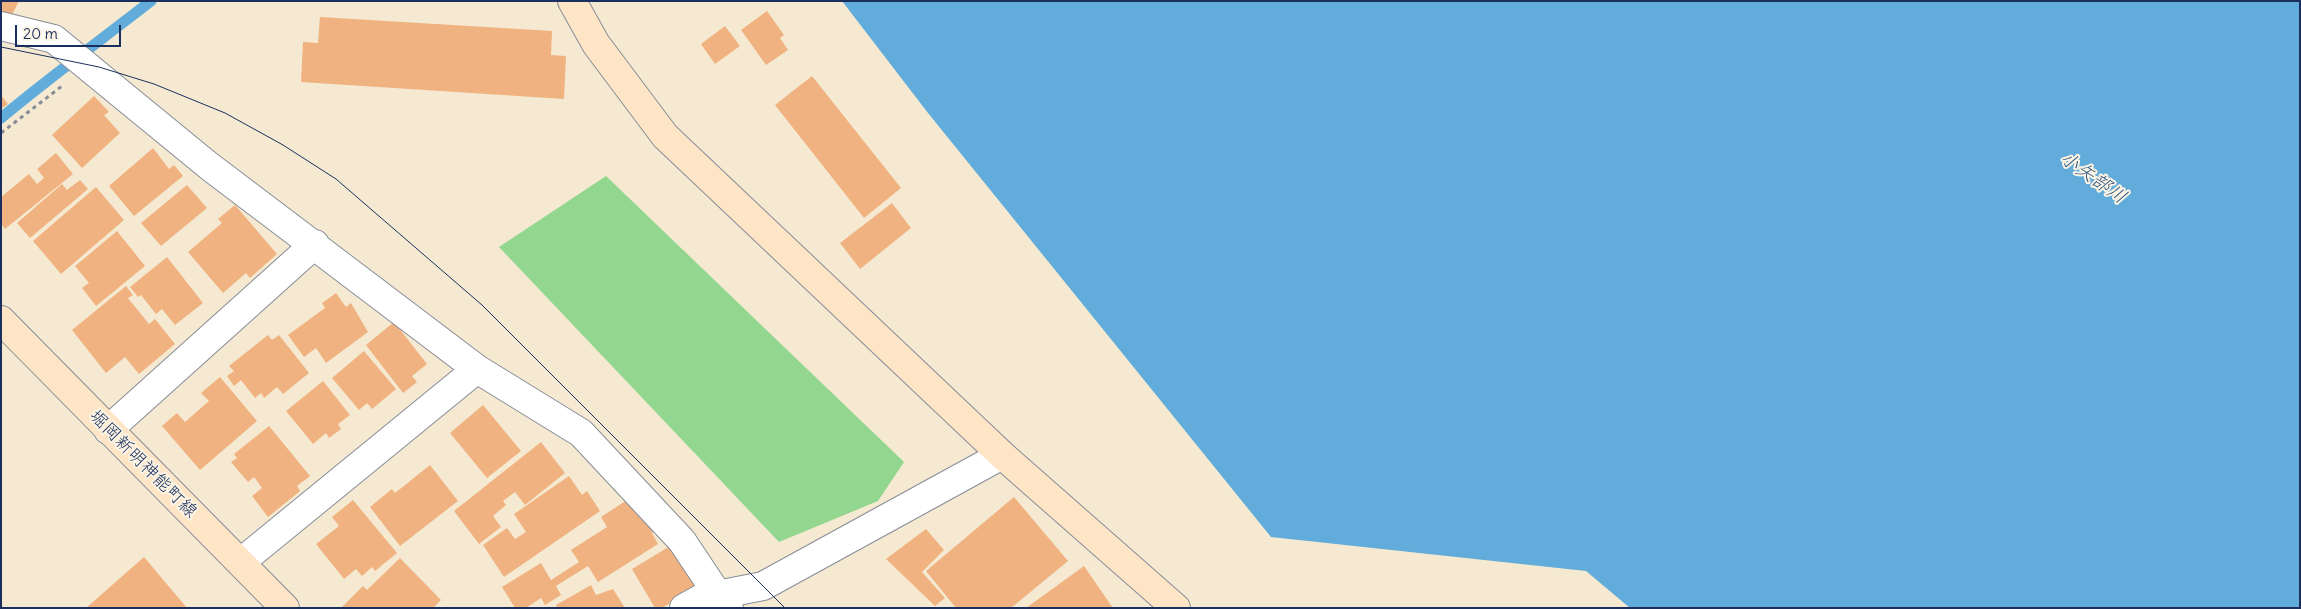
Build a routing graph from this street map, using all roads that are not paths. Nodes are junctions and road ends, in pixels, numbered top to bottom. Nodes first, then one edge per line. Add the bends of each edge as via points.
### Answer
1 (572, 1) edge
2 (1, 26) edge
3 (315, 244) junction
4 (1, 320) edge
5 (477, 369) junction
6 (108, 430) junction
7 (1002, 454) junction
8 (241, 562) junction
9 (723, 602) edge
10 (285, 608) edge
11 (684, 608) edge
12 (1176, 608) edge

1 - 7 street via 596,44 665,136
2 - 3 street via 54,39 209,166
3 - 5 street
3 - 6 street
4 - 6 street, 堀岡新明神能町線
5 - 8 street
5 - 9 street via 580,433 682,541
6 - 8 street, 堀岡新明神能町線
7 - 9 street via 763,586
7 - 12 street
8 - 10 street, 堀岡新明神能町線
9 - 11 street via 702,598

